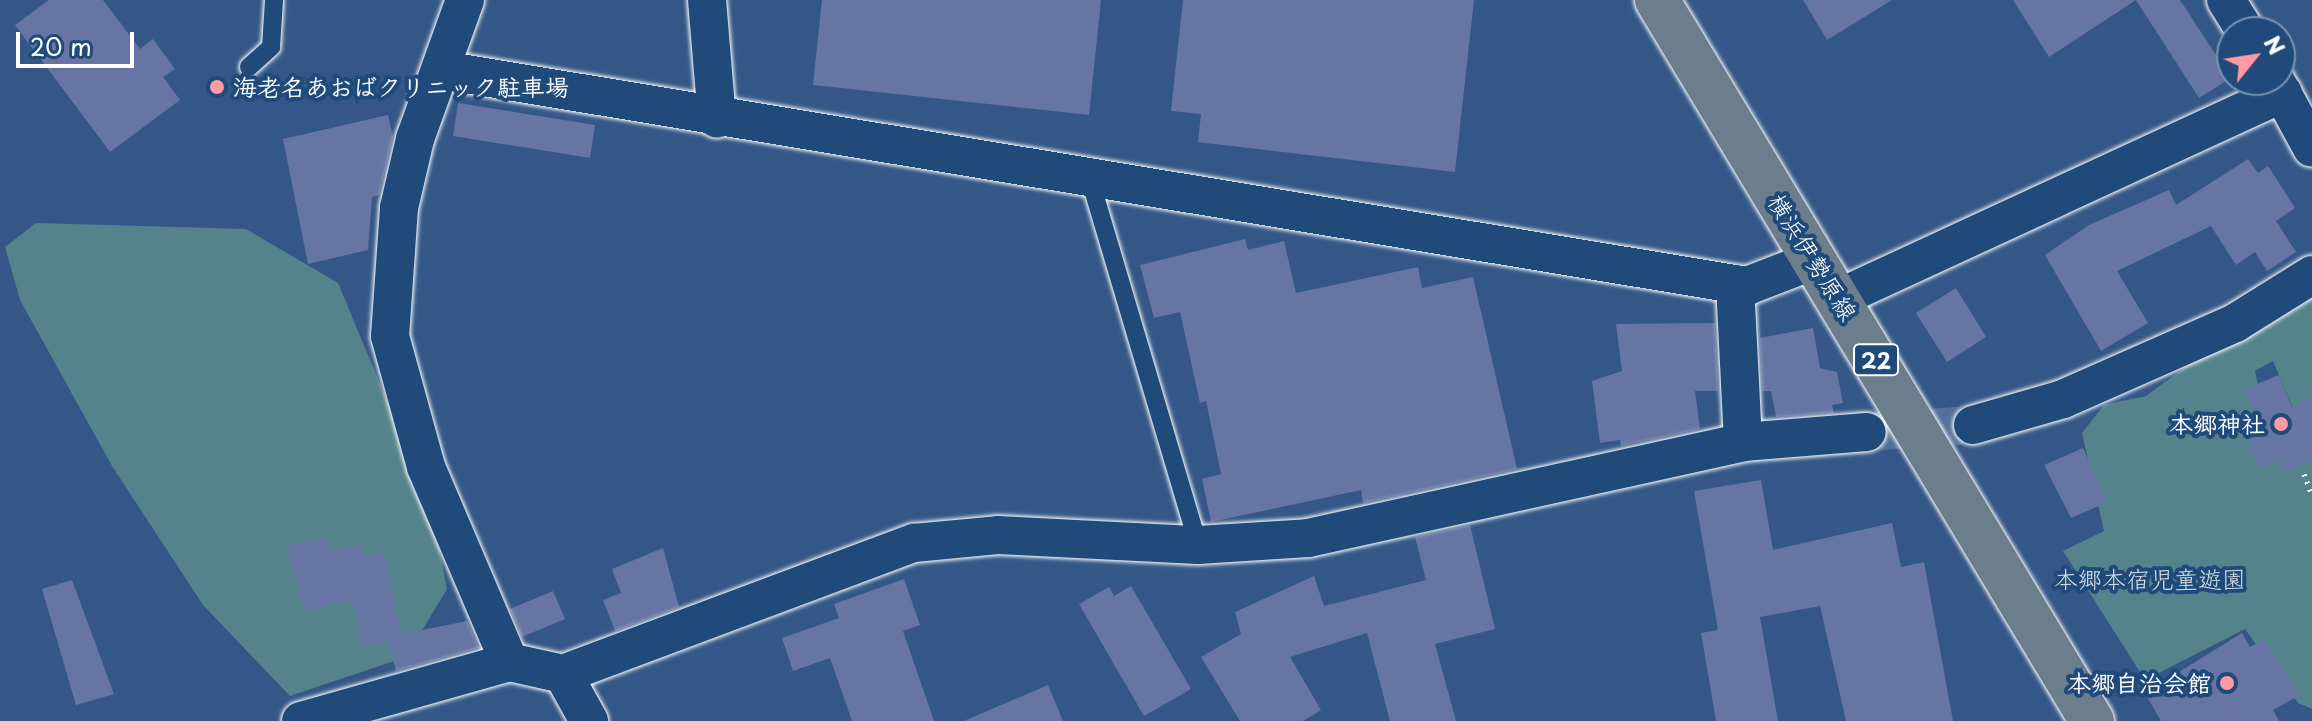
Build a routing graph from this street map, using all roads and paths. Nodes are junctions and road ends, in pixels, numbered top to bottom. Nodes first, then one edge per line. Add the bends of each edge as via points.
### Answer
1 (274, 0) edge
2 (465, 0) edge
3 (707, 0) edge
4 (1657, 0) edge
5 (249, 67) dead end
6 (442, 70) junction
7 (2258, 96) edge
8 (2284, 96) edge
9 (717, 119) junction
10 (2312, 148) edge
11 (1088, 172) junction
12 (1814, 260) junction
13 (2312, 275) edge
14 (1735, 284) junction
15 (1839, 298) junction
16 (1973, 425) tunnel mouth
17 (1867, 432) tunnel mouth
18 (1743, 442) junction
19 (2304, 474) dead end
20 (2312, 495) edge
21 (1198, 545) junction
22 (509, 662) junction
23 (563, 674) junction
24 (301, 721) edge
25 (589, 721) edge
26 (2092, 721) edge

1 - 5 lane via 271,47
2 - 6 street
3 - 9 street
4 - 12 main road, 横浜伊勢原線 / 22
6 - 9 street
6 - 22 street via 415,139 399,208 390,336 426,467
7 - 15 street
8 - 10 street
9 - 11 street
11 - 14 street
11 - 21 lane
12 - 14 street via 1747,286
12 - 15 main road, 横浜伊勢原線 / 22
13 - 16 street via 2220,330 2063,399
14 - 18 street
15 - 26 main road, 横浜伊勢原線 / 22
17 - 18 street
18 - 21 street via 1308,538
19 - 20 path
21 - 23 street via 998,535 914,543
22 - 23 street
22 - 24 street
23 - 25 street

